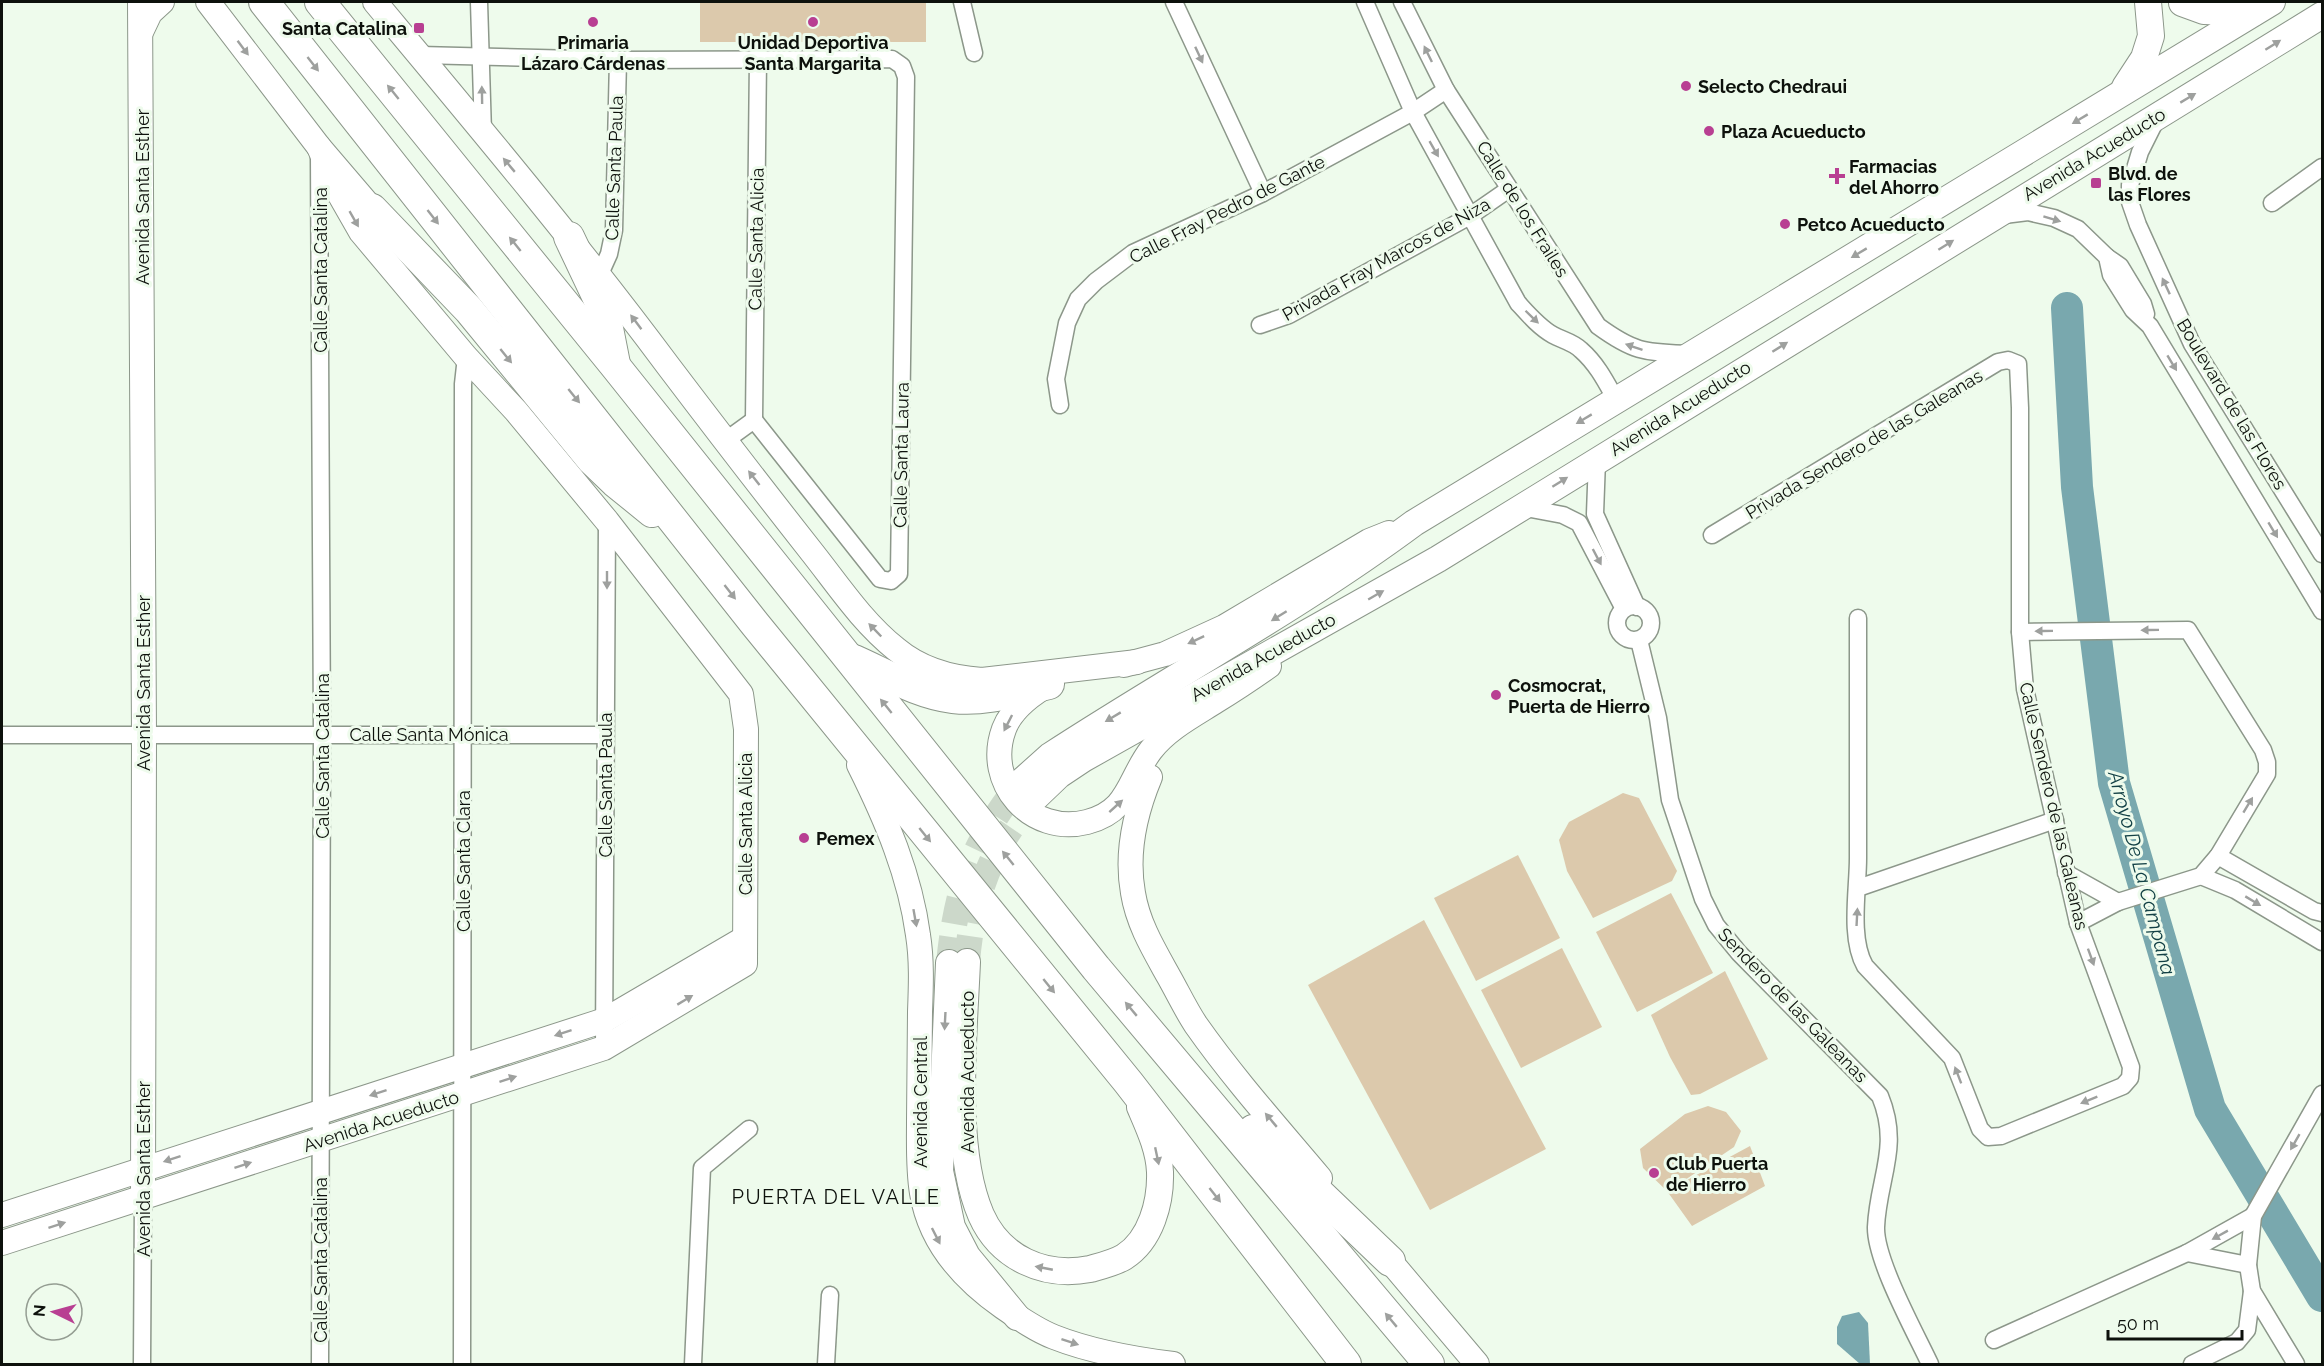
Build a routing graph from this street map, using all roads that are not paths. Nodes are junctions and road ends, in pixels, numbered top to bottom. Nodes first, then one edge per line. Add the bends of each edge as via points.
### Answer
1 (140, 2) edge
2 (162, 2) edge
3 (264, 2) edge
4 (320, 2) edge
5 (375, 2) edge
6 (479, 2) edge
7 (962, 2) edge
8 (1174, 2) edge
9 (1365, 2) edge
10 (1402, 2) edge
11 (2148, 2) edge
12 (2182, 3) dead end
13 (207, 5) edge
14 (2263, 7) edge
15 (2322, 15) edge
16 (140, 34) junction
17 (974, 53) dead end
18 (420, 55) junction
19 (481, 57) junction
20 (758, 58) junction
21 (618, 60) junction
22 (1446, 90) junction
23 (2120, 95) junction
24 (1413, 112) junction
25 (2158, 116) junction
26 (483, 133) junction
27 (319, 147) junction
28 (2322, 167) edge
29 (1509, 189) junction
30 (1263, 193) junction
31 (2272, 203) dead end
32 (372, 209) joint
33 (1470, 216) junction
34 (1994, 216) junction
35 (569, 237) junction
36 (600, 274) junction
37 (1260, 325) dead end
38 (1691, 354) junction
39 (466, 357) junction
40 (2018, 364) joint
41 (616, 367) junction
42 (1616, 400) junction
43 (1060, 405) dead end
44 (2237, 416) junction
45 (754, 420) junction
46 (2212, 430) junction
47 (725, 441) junction
48 (1597, 460) junction
49 (1520, 507) junction
50 (1595, 514) junction
51 (607, 522) junction
52 (1414, 523) junction
53 (1578, 523) junction
54 (1712, 536) dead end
55 (694, 546) junction
56 (2322, 554) edge
57 (1631, 608) junction
58 (2322, 611) edge
59 (1858, 618) dead end
60 (1324, 622) junction
61 (2020, 632) junction
62 (1639, 639) junction
63 (847, 657) junction
64 (1137, 662) junction
65 (1049, 684) junction
66 (1200, 711) junction
67 (322, 734) junction
68 (464, 734) junction
69 (2, 735) edge
70 (144, 735) junction
71 (605, 735) junction
72 (845, 736) junction
73 (2055, 819) junction
74 (2218, 856) junction
75 (2066, 873) junction
76 (2201, 876) junction
77 (1858, 888) junction
78 (2126, 900) junction
79 (2322, 913) edge
80 (2078, 923) junction
81 (745, 938) junction
82 (2322, 942) edge
83 (745, 964) joint
84 (604, 1020) junction
85 (604, 1048) junction
86 (1163, 1048) junction
87 (462, 1066) junction
88 (1128, 1082) junction
89 (462, 1094) junction
90 (2322, 1094) edge
91 (321, 1111) junction
92 (749, 1129) dead end
93 (321, 1140) junction
94 (143, 1169) junction
95 (143, 1197) junction
96 (2256, 1211) junction
97 (2, 1215) edge
98 (2, 1243) edge
99 (2187, 1253) junction
100 (1390, 1261) junction
101 (2248, 1265) junction
102 (2252, 1292) junction
103 (830, 1296) dead end
104 (1017, 1317) junction
105 (1994, 1340) dead end
106 (142, 1365) edge
107 (320, 1365) edge
108 (462, 1365) edge
109 (693, 1365) edge
110 (826, 1365) edge
111 (1173, 1365) edge
112 (1346, 1365) edge
113 (1429, 1365) edge
114 (1477, 1365) edge
115 (1930, 1365) edge
116 (2192, 1365) edge
117 (2296, 1365) edge

1 - 16 main road, Avenida Santa Esther
2 - 16 main road via 150,13
3 -> 55 highway
41 -> 4 highway
5 - 18 main road
6 - 19 street
7 - 17 street
8 -> 30 street
9 - 24 street
22 -> 10 street, Calle de los Frailes
11 - 23 main road via 2151,36 2145,58
12 - 14 main road via 2204,11
13 -> 27 main road
14 - 23 main road, Avenida Acueducto
25 -> 15 main road, Avenida Acueducto
16 - 70 main road, Avenida Santa Esther
18 - 19 street
18 - 26 main road
19 - 21 street
26 -> 19 street
20 - 21 street
20 - 45 street, Calle Santa Alicia
20 - 45 street, Calle Santa Laura via 892,59 902,66 906,77 899,574 891,580 880,579
21 - 36 street, Calle Santa Paula via 614,230
22 - 24 street, Calle Fray Pedro de Gante
22 - 29 street, Calle de los Frailes
23 -> 38 main road, Avenida Acueducto
24 - 30 street, Calle Fray Pedro de Gante
24 -> 33 street
25 - 34 main road, Avenida Acueducto
44 -> 25 street, Boulevard de las Flores via 2192,344 2130,201 2134,169
35 -> 26 main road
27 - 32 main road
27 -> 39 main road, Calle Santa Alicia via 361,232
27 - 67 street, Calle Santa Catalina
28 - 31 street
29 - 33 street, Privada Fray Marcos de Niza
38 -> 29 street, Calle de los Frailes via 1635,350 1598,326
30 - 43 street, Calle Fray Pedro de Gante via 1132,253 1078,299 1067,322 1056,379
32 -> 55 highway via 469,310 592,460
33 - 37 street, Privada Fray Marcos de Niza via 1289,315
33 -> 42 street via 1518,303 1552,335 1580,349 1598,368
34 -> 46 street, Boulevard de las Flores via 2028,212 2054,218 2078,229 2120,266 2143,304 2150,326
48 -> 34 main road, Avenida Acueducto
35 - 36 main road
35 - 41 highway via 605,313
47 -> 36 main road
38 - 42 main road, Avenida Acueducto
39 - 51 main road, Calle Santa Alicia
39 - 68 street, Calle Santa Clara via 462,384
40 - 54 street, Privada Sendero de las Galeanas via 1998,362
40 - 61 street, Calle Sendero de las Galeanas
41 - 63 highway
42 -> 52 main road, Avenida Acueducto
44 - 46 street
44 - 56 street, Boulevard de las Flores
45 - 47 street
46 -> 58 street, Boulevard de las Flores
64 -> 47 main road via 982,680 959,678 917,664 861,614
49 -> 48 main road, Avenida Acueducto
48 - 50 street
49 - 53 street via 1563,515
60 -> 49 main road, Avenida Acueducto via 1438,559
50 - 53 street
50 - 57 street
51 -> 71 street, Calle Santa Paula
51 - 81 main road, Calle Santa Alicia via 741,694 746,717
52 -> 60 main road, Avenida Acueducto via 1294,606 1050,756 1029,789
52 -> 64 main road via 1368,541 1224,627 1165,654
53 -> 57 street
55 -> 72 highway
57 - 62 street via 1644,610 1650,621 1648,632
57 - 62 street via 1617,619 1618,631 1627,639
59 - 77 street
60 - 66 main road via 1312,637
61 - 73 street, Calle Sendero de las Galeanas via 2025,689
74 -> 61 street via 2267,774 2267,762 2188,630
62 - 115 street, Sendero de las Galeanas via 1658,718 1671,801 1703,899 1716,925 1880,1096 1888,1115 1890,1143 1876,1228 1880,1255
63 - 65 highway via 906,685 955,698 992,697
86 -> 63 highway
64 - 65 main road
65 -> 66 main road via 1030,696 1010,717 1004,728 999,760 1002,777 1017,802 1036,816 1057,824 1086,822 1114,810 1151,750
100 -> 66 main road via 1243,1087 1202,1032 1141,923 1131,872 1139,807 1164,751
67 - 68 street, Calle Santa Mónica
67 - 70 street, Calle Santa Mónica
67 - 91 street, Calle Santa Catalina
68 - 71 street, Calle Santa Mónica
68 - 87 street, Calle Santa Clara
69 - 70 street, Calle Santa Mónica
70 - 94 main road, Avenida Santa Esther
71 - 84 street, Calle Santa Paula
72 -> 88 highway
72 -> 104 main road, Avenida Central via 882,811 912,899 919,936 922,1193 933,1230 947,1255 985,1294
73 - 75 street, Calle Sendero de las Galeanas
73 - 77 street
74 - 76 street
74 - 79 street
75 - 78 street
75 - 80 street, Calle Sendero de las Galeanas
76 - 78 street
76 -> 82 street via 2235,890
80 -> 77 street, Calle Sendero de las Galeanas via 2131,1067 2130,1078 2123,1086 2001,1136 1988,1137 1980,1129 1952,1058 1858,955
78 - 80 street
81 - 83 main road, Calle Santa Alicia
81 - 84 main road, Avenida Acueducto
85 -> 83 main road, Avenida Acueducto
84 - 85 street, Calle Santa Paula
84 -> 87 main road, Avenida Acueducto
89 -> 85 main road, Avenida Acueducto
86 - 100 highway
113 -> 86 highway
87 - 89 street, Calle Santa Clara
87 -> 91 main road, Avenida Acueducto
88 -> 104 main road, Avenida Acueducto via 1153,1137 1160,1170 1154,1218 1125,1257 1102,1266 1076,1271 1031,1266 992,1235 973,1194 963,1095 958,962 940,1171 952,1227 967,1256
88 -> 112 highway
89 - 93 main road, Avenida Acueducto
89 - 108 street, Calle Santa Clara
90 -> 96 street
91 - 93 street, Calle Santa Catalina
91 -> 94 main road, Avenida Acueducto
92 - 109 street via 702,1168
95 -> 93 main road, Avenida Acueducto
93 - 107 street, Calle Santa Catalina
94 - 95 main road, Avenida Santa Esther
94 - 97 main road, Avenida Acueducto
98 -> 95 main road, Avenida Acueducto
95 - 106 street, Avenida Santa Esther
96 -> 99 street
96 - 101 street
99 - 101 street
99 - 105 street
100 - 114 main road
101 - 102 street
102 - 116 street via 2247,1330 2237,1342
102 - 117 street
103 - 110 street
104 -> 111 main road, Avenida Central via 1052,1336 1097,1351

